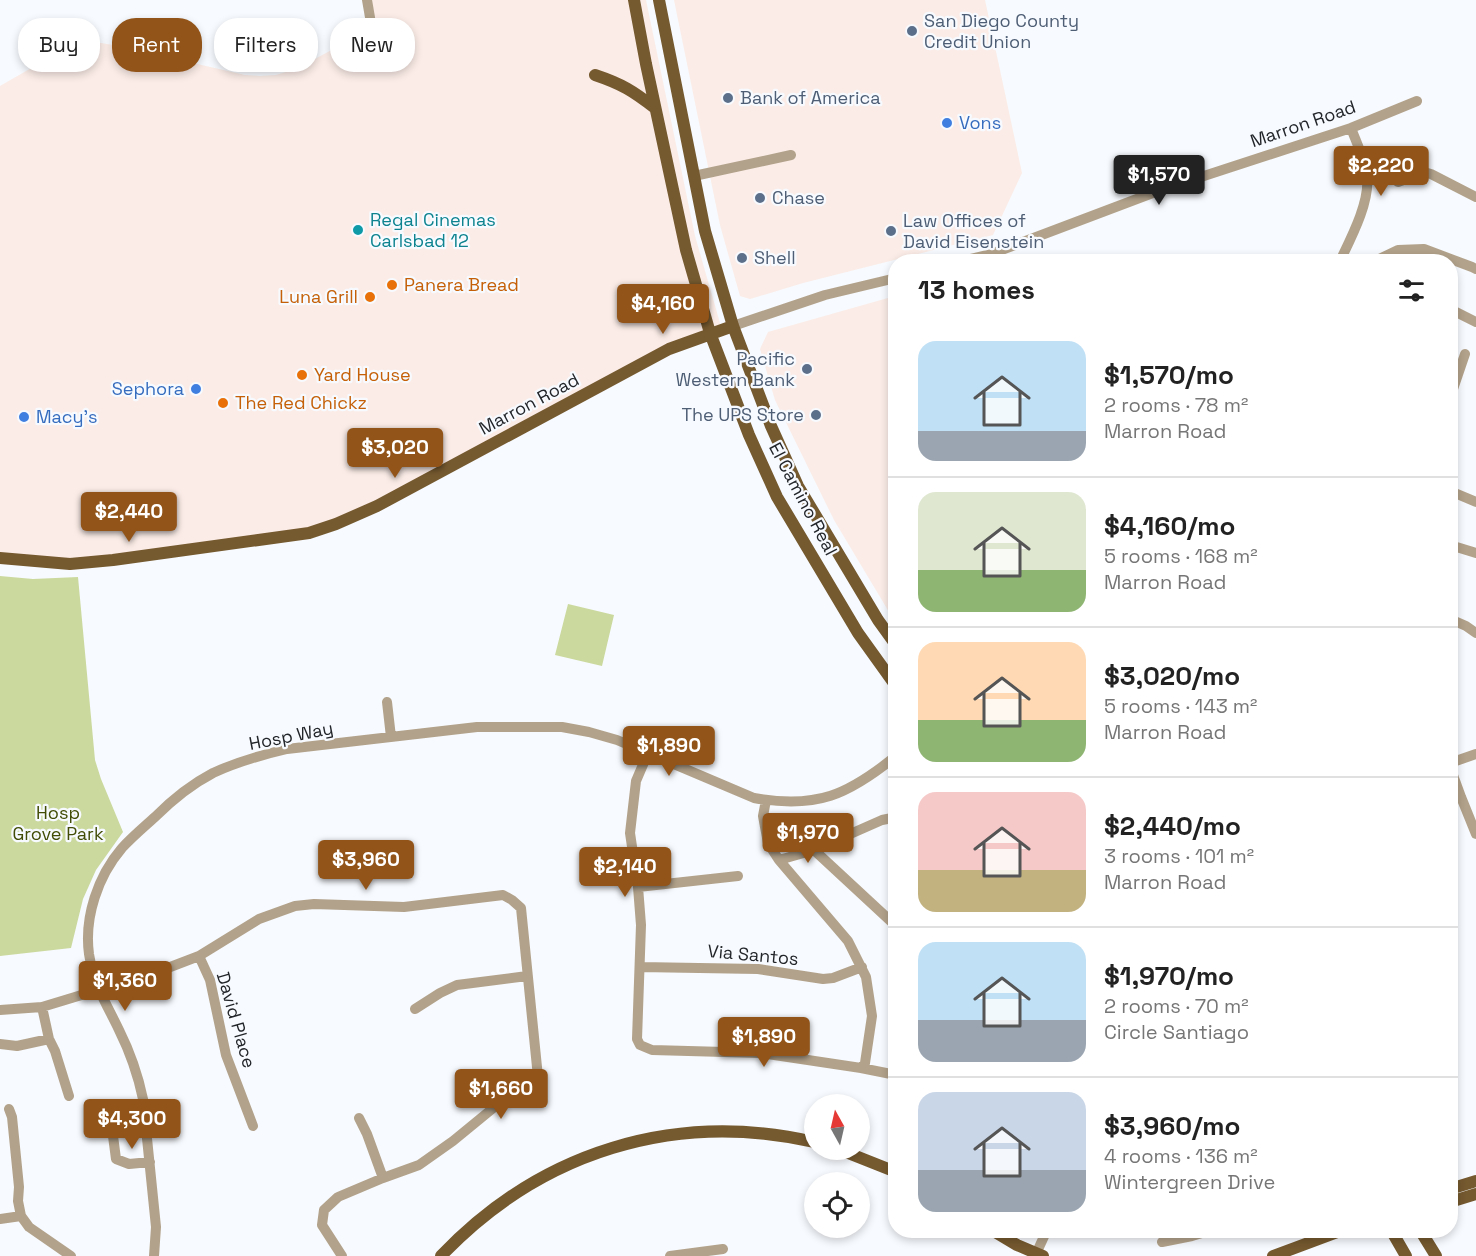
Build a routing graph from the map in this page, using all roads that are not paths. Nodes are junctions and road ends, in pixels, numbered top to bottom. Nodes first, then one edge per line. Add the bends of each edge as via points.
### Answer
1 (367, 0) edge
2 (634, 0) edge
3 (659, 0) edge
4 (370, 18) edge
5 (595, 75) dead end
6 (1417, 101) dead end
7 (655, 108) junction
8 (1351, 128) junction
9 (791, 155) dead end
10 (694, 176) junction
11 (1398, 182) dead end
12 (1476, 197) edge
13 (991, 254) edge
14 (1345, 254) edge
15 (1390, 254) edge
16 (1437, 254) edge
17 (1458, 262) edge
18 (1476, 269) edge
19 (888, 280) edge
20 (1458, 313) edge
21 (1476, 322) edge
22 (733, 326) junction
23 (710, 333) junction
24 (1465, 354) dead end
25 (1458, 375) edge
26 (1458, 494) edge
27 (1476, 502) edge
28 (1458, 547) edge
29 (1476, 553) edge
30 (0, 558) edge
31 (1458, 622) edge
32 (1476, 633) edge
33 (888, 634) edge
34 (888, 675) edge
35 (387, 702) dead end
36 (391, 737) junction
37 (648, 753) junction
38 (1476, 754) edge
39 (1458, 760) edge
40 (888, 762) edge
41 (1458, 789) edge
42 (766, 800) junction
43 (888, 819) edge
44 (1476, 834) edge
45 (814, 850) junction
46 (779, 860) junction
47 (738, 876) dead end
48 (638, 887) junction
49 (888, 919) edge
50 (200, 956) junction
51 (640, 966) junction
52 (862, 967) junction
53 (527, 976) junction
54 (97, 984) junction
55 (42, 1007) junction
56 (416, 1009) dead end
57 (0, 1010) edge
58 (49, 1039) junction
59 (0, 1044) edge
60 (861, 1068) junction
61 (888, 1073) edge
62 (69, 1096) dead end
63 (9, 1109) dead end
64 (359, 1118) dead end
65 (253, 1126) dead end
66 (113, 1136) dead end
67 (804, 1140) edge
68 (866, 1160) edge
69 (150, 1162) junction
70 (888, 1169) edge
71 (383, 1178) junction
72 (1476, 1181) edge
73 (1458, 1187) edge
74 (1476, 1194) edge
75 (1458, 1200) edge
76 (21, 1216) junction
77 (0, 1219) edge
78 (1005, 1238) edge
79 (1044, 1238) edge
80 (1174, 1238) edge
81 (1321, 1238) edge
82 (1396, 1238) edge
83 (1425, 1238) edge
84 (1162, 1242) dead end
85 (723, 1249) dead end
86 (338, 1255) edge
87 (1038, 1255) edge
88 (71, 1256) edge
89 (154, 1256) edge
90 (441, 1256) edge
91 (670, 1256) edge
92 (1273, 1256) edge
93 (1406, 1256) edge
94 (1436, 1256) edge

1 - 4 street
2 - 7 main road, El Camino Real
3 - 10 main road, El Camino Real
5 - 7 main road via 617,82
6 - 8 street, Marron Road
7 - 23 main road, El Camino Real via 686,250
8 - 13 street, Marron Road via 1158,191
8 - 14 street via 1362,157 1367,191
9 - 10 street
10 - 22 main road, El Camino Real via 705,231
11 - 12 street via 1424,172
15 - 16 street via 1424,249
17 - 18 street
19 - 22 street, Marron Road via 825,295
20 - 21 street
22 - 23 main road, Marron Road
22 - 33 main road, El Camino Real via 798,486
23 - 30 main road, Marron Road via 669,349 386,501 309,533 70,564
23 - 34 main road, El Camino Real via 777,497 858,633
24 - 25 street
26 - 27 street
28 - 29 street
31 - 32 street
35 - 36 street
36 - 37 street, Hosp Way via 477,727 562,727 617,740
36 - 54 street, Hosp Way via 256,756 212,774 173,799 122,849 99,885 89,917 89,953
37 - 42 street, Hosp Way
37 - 48 street via 636,782 630,833
38 - 39 street
40 - 42 street, Hosp Way via 852,788 833,795 791,802
41 - 44 street
42 - 46 street via 763,816 768,843
43 - 45 street
45 - 46 street
45 - 49 street
46 - 52 street via 848,941
47 - 48 street
48 - 51 street
50 - 53 street via 259,919 295,906 404,907 503,895 521,908
50 - 54 street via 165,969
50 - 65 street, David Place via 210,980 226,1055
51 - 52 street, Via Santos via 758,969 823,979
51 - 60 street via 640,1045 651,1050 761,1053
52 - 60 street via 872,1016
53 - 56 street via 457,985
53 - 71 street via 538,1077 533,1088 503,1100 419,1165
54 - 55 street
54 - 69 street, Hosp Way via 140,1081
55 - 57 street
55 - 58 street
58 - 59 street via 16,1046
58 - 62 street
60 - 61 street
63 - 76 street
64 - 71 street
66 - 69 street via 116,1159 129,1164
67 - 90 main road via 720,1131 649,1138 605,1150 549,1173 506,1199
68 - 70 main road
69 - 89 street, Hosp Way via 156,1227
71 - 86 street via 338,1197 324,1210 322,1225
72 - 73 main road
74 - 75 main road
76 - 77 street
76 - 88 street via 28,1227
78 - 87 main road
79 - 87 street
80 - 84 street
81 - 92 main road
82 - 93 main road
83 - 94 main road
85 - 91 street

